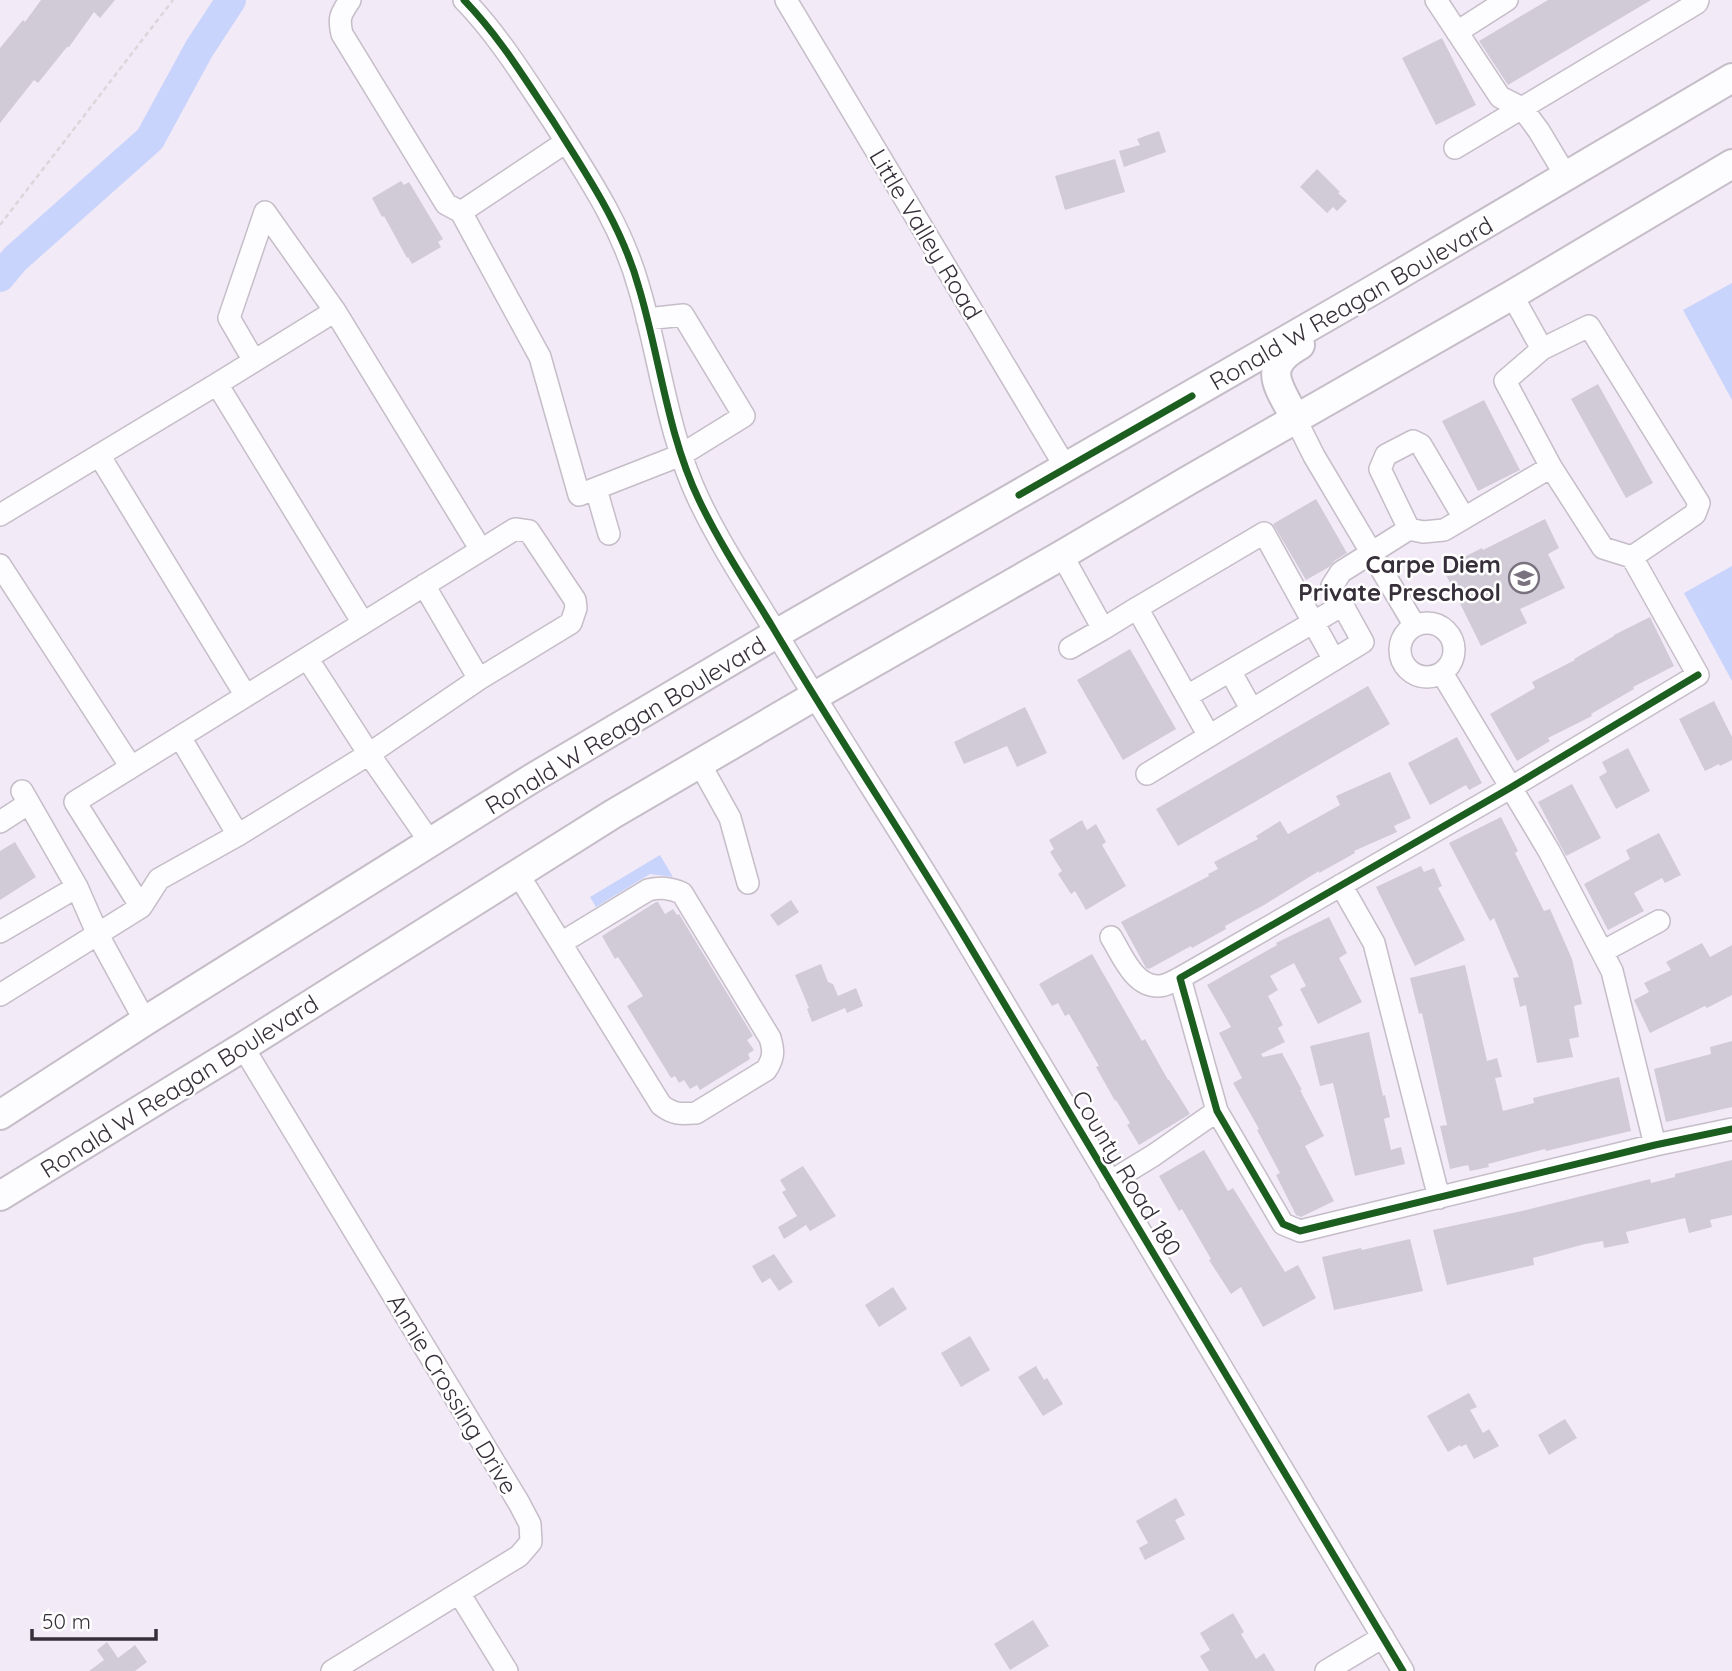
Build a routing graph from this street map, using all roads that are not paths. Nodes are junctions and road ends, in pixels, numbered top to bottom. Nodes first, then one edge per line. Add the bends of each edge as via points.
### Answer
1 (350, 0) edge
2 (464, 0) edge
3 (786, 0) edge
4 (1436, 0) edge
5 (1507, 0) edge
6 (1698, 0) edge
7 (1457, 32) junction
8 (1732, 78) edge
9 (1522, 108) junction
10 (566, 142) junction
11 (1455, 148) dead end
12 (1732, 164) edge
13 (1566, 176) junction
14 (461, 212) junction
15 (1373, 290) junction
16 (1512, 295) junction
17 (335, 311) junction
18 (647, 318) junction
19 (1542, 349) junction
20 (254, 361) junction
21 (217, 384) junction
22 (1296, 420) junction
23 (99, 455) junction
24 (681, 455) junction
25 (1551, 467) junction
26 (1066, 468) junction
27 (596, 489) junction
28 (0, 515) edge
29 (1464, 518) junction
30 (1409, 529) junction
31 (609, 534) dead end
32 (481, 550) junction
33 (1372, 552) junction
34 (1062, 555) junction
35 (1632, 556) junction
36 (0, 565) edge
37 (424, 585) junction
38 (1343, 606) junction
39 (1137, 608) junction
40 (363, 623) junction
41 (1314, 623) junction
42 (1415, 626) junction
43 (1103, 629) junction
44 (776, 634) junction
45 (1070, 648) dead end
46 (307, 658) junction
47 (1334, 660) junction
48 (1230, 671) junction
49 (1442, 673) junction
50 (480, 679) junction
51 (246, 696) junction
52 (813, 696) junction
53 (1187, 696) junction
54 (1252, 710) junction
55 (1209, 736) junction
56 (180, 737) junction
57 (369, 754) junction
58 (700, 764) junction
59 (131, 767) junction
60 (1147, 774) dead end
61 (1510, 788) junction
62 (0, 822) edge
63 (238, 835) junction
64 (430, 842) junction
65 (518, 874) junction
66 (748, 883) dead end
67 (1341, 885) junction
68 (77, 887) junction
69 (141, 907) junction
70 (1659, 921) dead end
71 (0, 932) edge
72 (98, 935) junction
73 (1111, 937) dead end
74 (561, 943) junction
75 (1602, 952) junction
76 (1180, 978) junction
77 (0, 995) edge
78 (145, 1021) junction
79 (243, 1047) junction
80 (1217, 1111) junction
81 (0, 1115) edge
82 (1732, 1129) edge
83 (1655, 1145) junction
84 (1110, 1182) junction
85 (0, 1196) edge
86 (1439, 1198) junction
87 (459, 1593) junction
88 (1383, 1637) junction
89 (332, 1671) edge
90 (507, 1671) edge
91 (1326, 1671) edge
92 (1403, 1671) edge

1 - 14 street via 339,20 342,34 446,204
2 - 10 street, County Road 180 via 507,50
3 - 26 street, Little Valley Road
4 - 7 street
5 - 7 street
6 - 9 street
7 - 9 street via 1500,97
8 - 13 main road, Ronald W Reagan Boulevard
9 - 11 street
9 - 13 street
10 - 14 street
10 - 18 street, County Road 180 via 625,245
12 - 16 main road, Ronald W Reagan Boulevard
13 - 15 main road, Ronald W Reagan Boulevard
14 - 27 street via 540,357 579,495
15 - 22 main road via 1340,322 1280,359 1276,378
15 - 26 main road, Ronald W Reagan Boulevard
16 - 19 street
16 - 22 main road, Ronald W Reagan Boulevard
17 - 20 street
17 - 20 street via 265,212 229,318
17 - 32 street
18 - 24 street, County Road 180
18 - 24 street via 683,315 744,416
19 - 25 street via 1505,381
19 - 35 street via 1589,326 1699,503 1695,514
20 - 21 street
21 - 23 street
21 - 40 street
22 - 33 street
22 - 34 main road, Ronald W Reagan Boulevard
23 - 28 street
23 - 51 street
24 - 27 street
24 - 44 street, County Road 180 via 714,529
25 - 29 street
25 - 35 street via 1603,548
26 - 44 main road, Ronald W Reagan Boulevard
27 - 31 street
29 - 30 street via 1444,530
29 - 30 street via 1421,444 1413,441 1386,455 1380,469
30 - 33 street
32 - 37 street
32 - 50 street via 515,529 529,531 576,608 572,623
33 - 38 street via 1341,572 1332,586
33 - 42 street
34 - 43 street
34 - 52 main road, Ronald W Reagan Boulevard
35 - 61 street via 1698,675
36 - 59 street
37 - 40 street
37 - 50 street
38 - 41 street
38 - 47 street via 1363,642
39 - 41 street via 1264,533
39 - 43 street
39 - 53 street
40 - 46 street
41 - 47 street
41 - 48 street
42 - 49 street via 1431,623 1450,637 1454,653
42 - 49 street via 1400,647 1404,663 1416,675
43 - 45 street
44 - 52 street, County Road 180
44 - 64 main road, Ronald W Reagan Boulevard
46 - 51 street
46 - 57 street
47 - 54 street
48 - 53 street
48 - 54 street
49 - 61 street
50 - 57 street
51 - 56 street
52 - 58 main road, Ronald W Reagan Boulevard
52 - 84 street, County Road 180 via 915,855
53 - 55 street
54 - 55 street
55 - 60 street
56 - 59 street
56 - 63 street
57 - 63 street
57 - 64 street
58 - 65 main road, Ronald W Reagan Boulevard
58 - 66 street via 730,818
59 - 69 street via 75,802
61 - 67 street
61 - 75 street
62 - 68 street via 26,797
63 - 69 street via 159,879
64 - 78 main road, Ronald W Reagan Boulevard
65 - 74 street
65 - 79 main road, Ronald W Reagan Boulevard
67 - 76 street
67 - 86 street via 1374,943
68 - 71 street
68 - 72 street
69 - 72 street
70 - 75 street
72 - 77 street
72 - 78 street
73 - 76 street via 1133,974 1148,985 1162,986
74 - 74 street via 670,1112 696,1113 766,1070 772,1061 770,1038 682,893 671,888 648,890
75 - 83 street via 1612,971
76 - 80 street
78 - 81 main road, Ronald W Reagan Boulevard
79 - 85 main road, Ronald W Reagan Boulevard
79 - 87 street, Annie Crossing Drive via 530,1524 531,1542 519,1556
80 - 84 street
80 - 86 street via 1283,1224 1300,1231
82 - 83 street
83 - 86 street
84 - 88 street, County Road 180
87 - 89 street, Annie Crossing Drive
87 - 90 street
88 - 91 street
88 - 92 street, County Road 180

